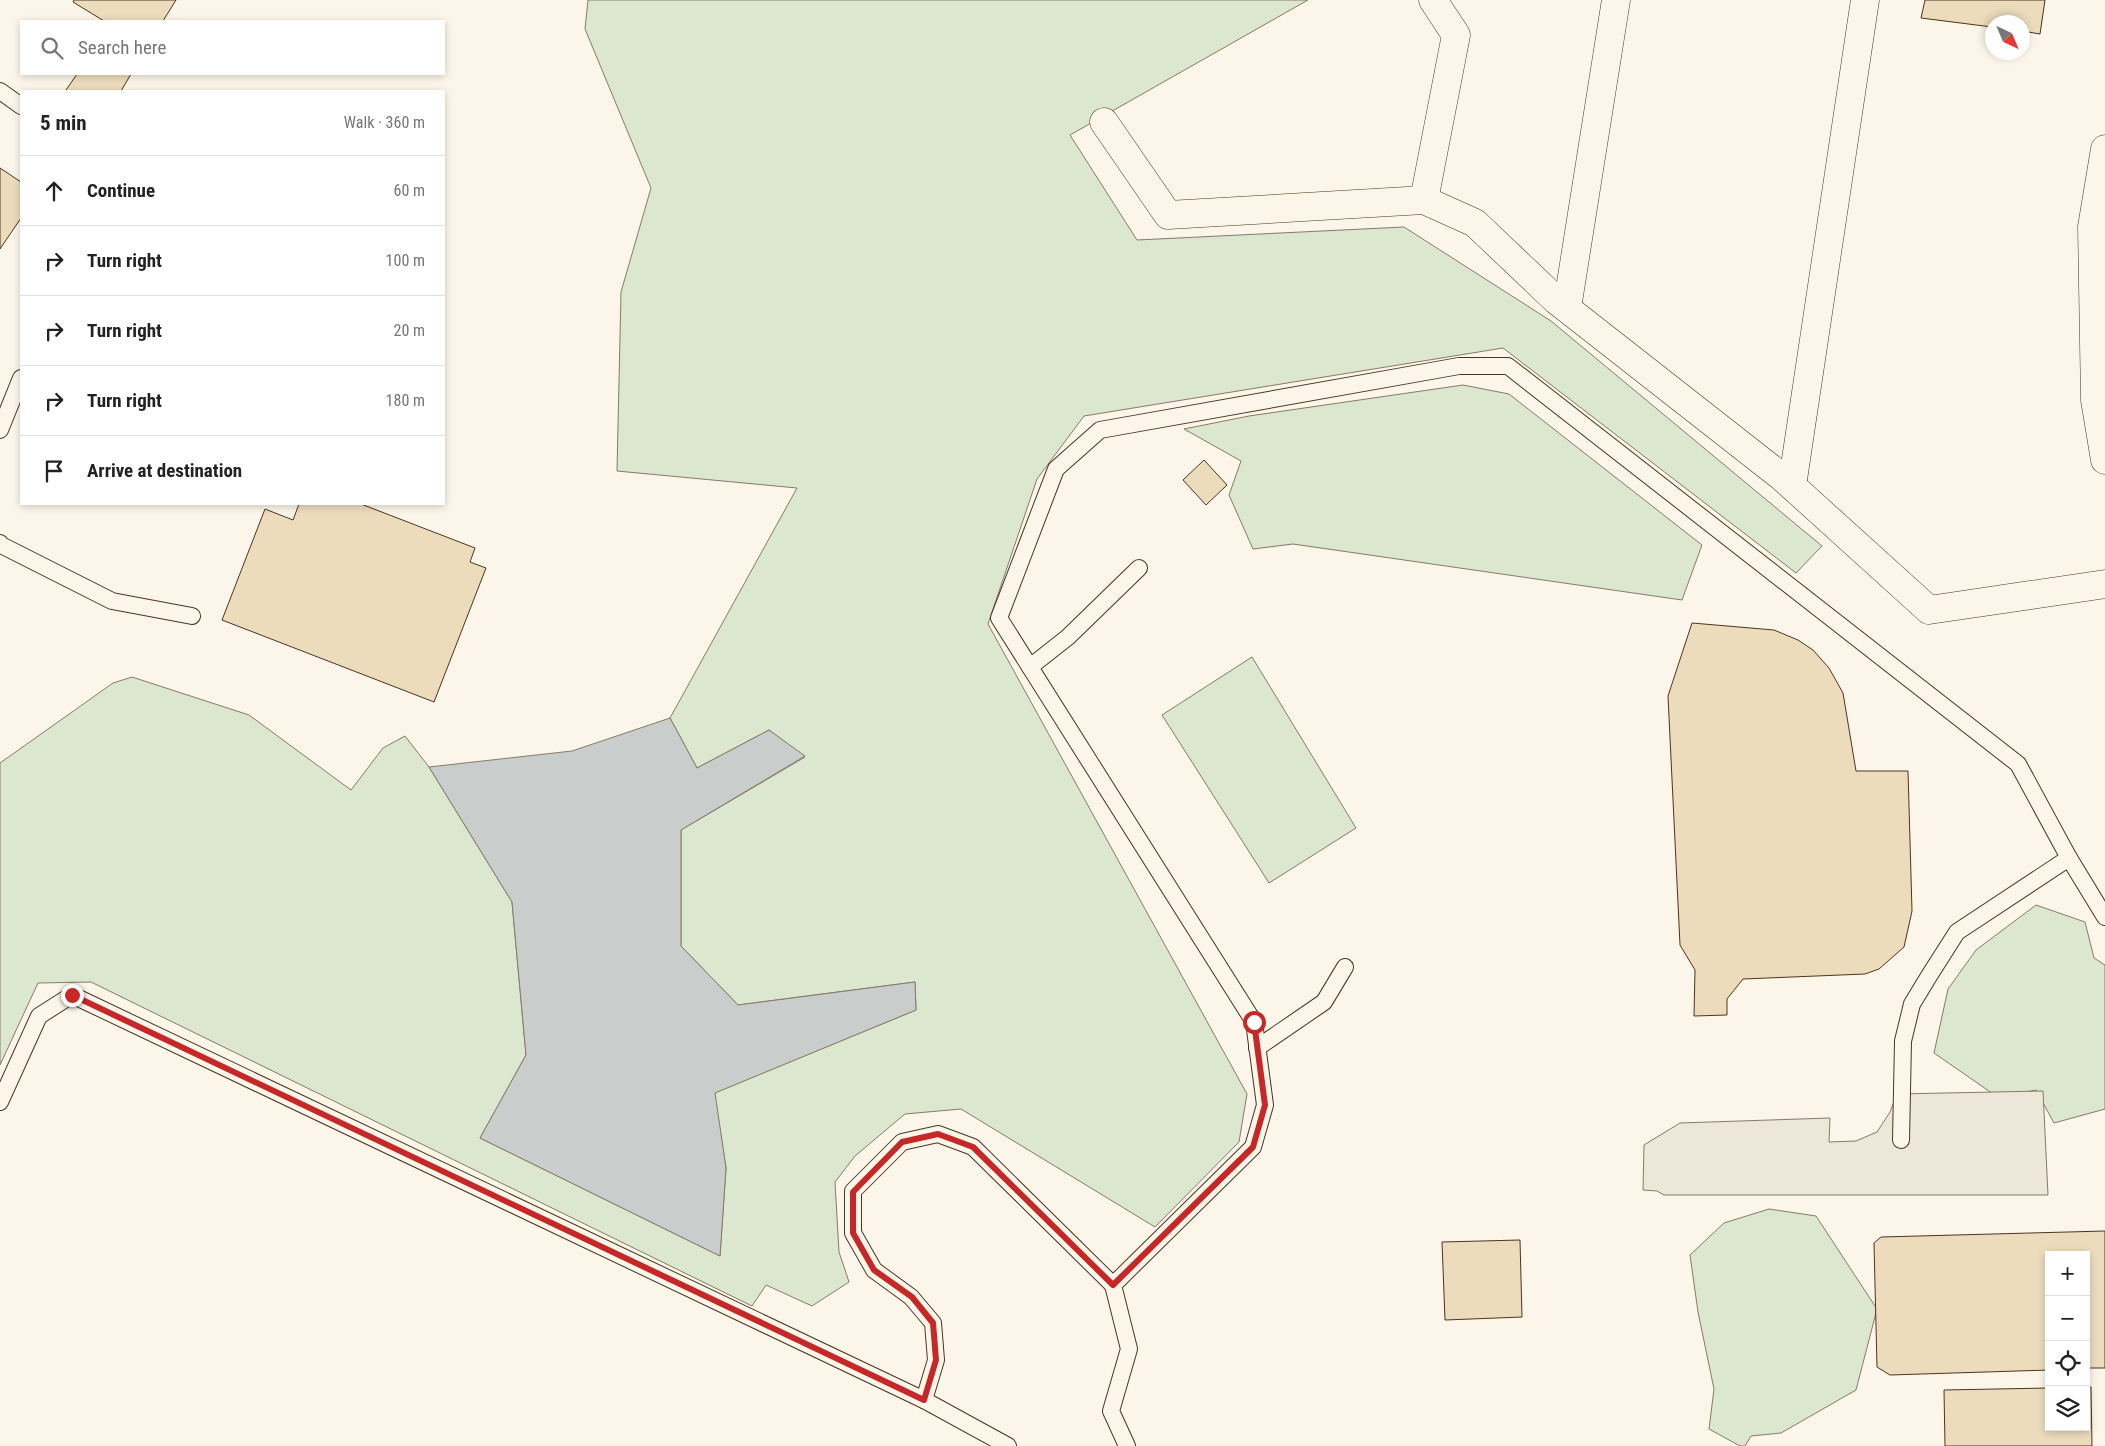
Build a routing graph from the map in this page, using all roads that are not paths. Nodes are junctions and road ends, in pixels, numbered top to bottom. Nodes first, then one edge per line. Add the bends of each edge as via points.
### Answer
1 (1433, 0) edge
2 (1616, 0) edge
3 (1865, 0) edge
4 (0, 91) edge
5 (20, 105) edge
6 (1104, 122) dead end
7 (2105, 149) edge
8 (1424, 200) junction
9 (1567, 308) junction
10 (20, 380) edge
11 (2100, 398) edge
12 (0, 430) edge
13 (2105, 460) edge
14 (1792, 486) junction
15 (0, 543) edge
16 (1139, 568) dead end
17 (2105, 584) edge
18 (192, 616) dead end
19 (1030, 667) junction
20 (2069, 858) junction
21 (2105, 917) edge
22 (1345, 967) dead end
23 (1257, 1048) junction
24 (0, 1102) edge
25 (1901, 1140) dead end
26 (1113, 1285) junction
27 (924, 1400) junction
28 (1008, 1446) edge
29 (1127, 1446) edge

1 - 8 street via 1456,35
2 - 9 street
3 - 14 street
4 - 5 lane
6 - 8 street via 1168,216
7 - 11 street via 2092,228
8 - 9 street via 1475,223
9 - 14 street
10 - 12 lane
11 - 13 street
14 - 17 street via 1929,610
15 - 18 lane via 112,601
16 - 19 lane via 1068,637
19 - 20 lane via 999,618 1056,469 1100,430 1459,366 1508,366 2018,764
19 - 23 lane via 1254,1022
20 - 21 lane
20 - 25 lane via 1957,932 1912,1004 1903,1041
22 - 23 lane via 1324,1002
23 - 26 lane via 1265,1105 1253,1147
24 - 27 lane via 39,1016 72,995
26 - 27 lane via 973,1147 938,1134 902,1142 853,1192 853,1233 874,1270 912,1297 933,1323 936,1360
26 - 29 lane via 1130,1349 1112,1411
27 - 28 lane

